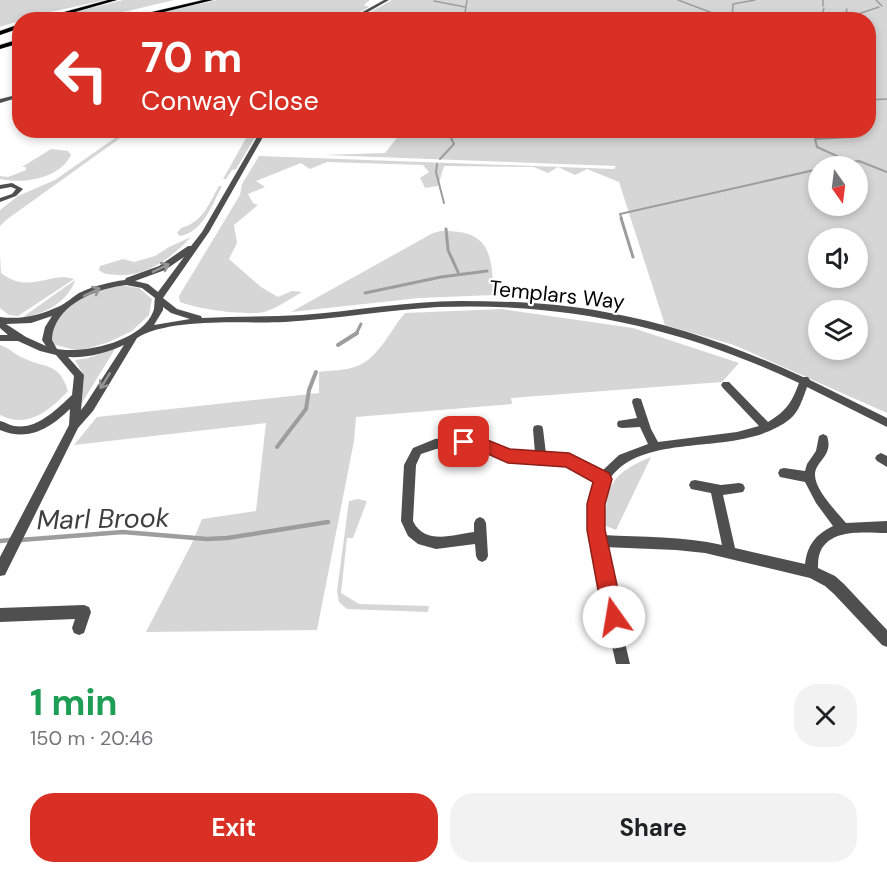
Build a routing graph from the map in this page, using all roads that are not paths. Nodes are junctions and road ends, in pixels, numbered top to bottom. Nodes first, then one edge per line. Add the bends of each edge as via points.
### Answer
1 (114, 0) edge
2 (188, 0) edge
3 (197, 0) edge
4 (210, 0) edge
5 (387, 0) edge
6 (68, 12) edge
7 (138, 12) edge
8 (150, 12) edge
9 (155, 12) edge
10 (365, 12) edge
11 (260, 138) edge
12 (0, 185) edge
13 (12, 196) junction
14 (0, 200) edge
15 (0, 207) edge
16 (194, 246) junction
17 (124, 282) junction
18 (160, 298) junction
19 (62, 308) junction
20 (203, 320) junction
21 (0, 321) edge
22 (140, 333) junction
23 (0, 338) edge
24 (20, 338) junction
25 (56, 352) junction
26 (805, 380) junction
27 (726, 384) dead end
28 (77, 396) junction
29 (637, 402) dead end
30 (643, 422) junction
31 (887, 423) edge
32 (622, 424) dead end
33 (0, 425) edge
34 (74, 426) junction
35 (767, 428) junction
36 (538, 429) dead end
37 (823, 439) dead end
38 (655, 447) junction
39 (541, 458) junction
40 (784, 473) dead end
41 (808, 477) junction
42 (603, 479) junction
43 (695, 485) dead end
44 (739, 488) dead end
45 (716, 490) junction
46 (480, 523) dead end
47 (887, 527) edge
48 (843, 529) junction
49 (481, 537) junction
50 (597, 541) junction
51 (730, 552) junction
52 (482, 556) dead end
53 (0, 570) edge
54 (811, 572) junction
55 (0, 615) edge
56 (79, 628) dead end
57 (887, 640) edge
58 (623, 664) edge

1 - 6 highway
2 - 7 highway
3 - 8 highway
4 - 9 highway
5 - 10 street
11 - 16 street
12 - 13 street via 20,189
13 - 14 street
13 - 15 street
17 -> 16 street via 162,268
16 - 18 street
17 - 18 street, Templars Way via 142,284
19 -> 17 street via 97,289
18 - 20 street, Templars Way via 174,310
18 - 22 street via 156,315
19 - 21 street via 23,322
19 - 25 street via 47,335
20 - 22 street, Templars Way
20 - 26 street, Templars Way via 269,320 428,305 543,307 626,319 730,350
21 - 24 street
22 - 25 street, Templars Way via 96,352
22 -> 34 street
23 - 24 street
24 - 25 street
25 - 28 street via 79,375
26 - 31 street, Templars Way
26 - 35 street via 790,411
27 - 35 street
28 - 33 street via 39,427 16,432
28 - 34 street
29 - 30 street
30 - 32 street
30 - 38 street
34 - 53 street
35 - 38 street
36 - 39 street
37 - 41 street via 823,450
38 - 42 street via 626,457
39 - 42 street via 569,460
39 - 49 street via 508,456 471,441 428,445 414,455 407,521 416,537 429,542
40 - 41 street
41 - 48 street
42 - 50 street via 596,504
43 - 45 street
44 - 45 street
45 - 51 street
46 - 49 street
47 - 48 street
48 - 54 street via 826,534 816,544
49 - 52 street
50 - 51 street via 676,543
50 - 58 street
51 - 54 street
54 - 57 street via 830,581
55 - 56 street via 84,612

